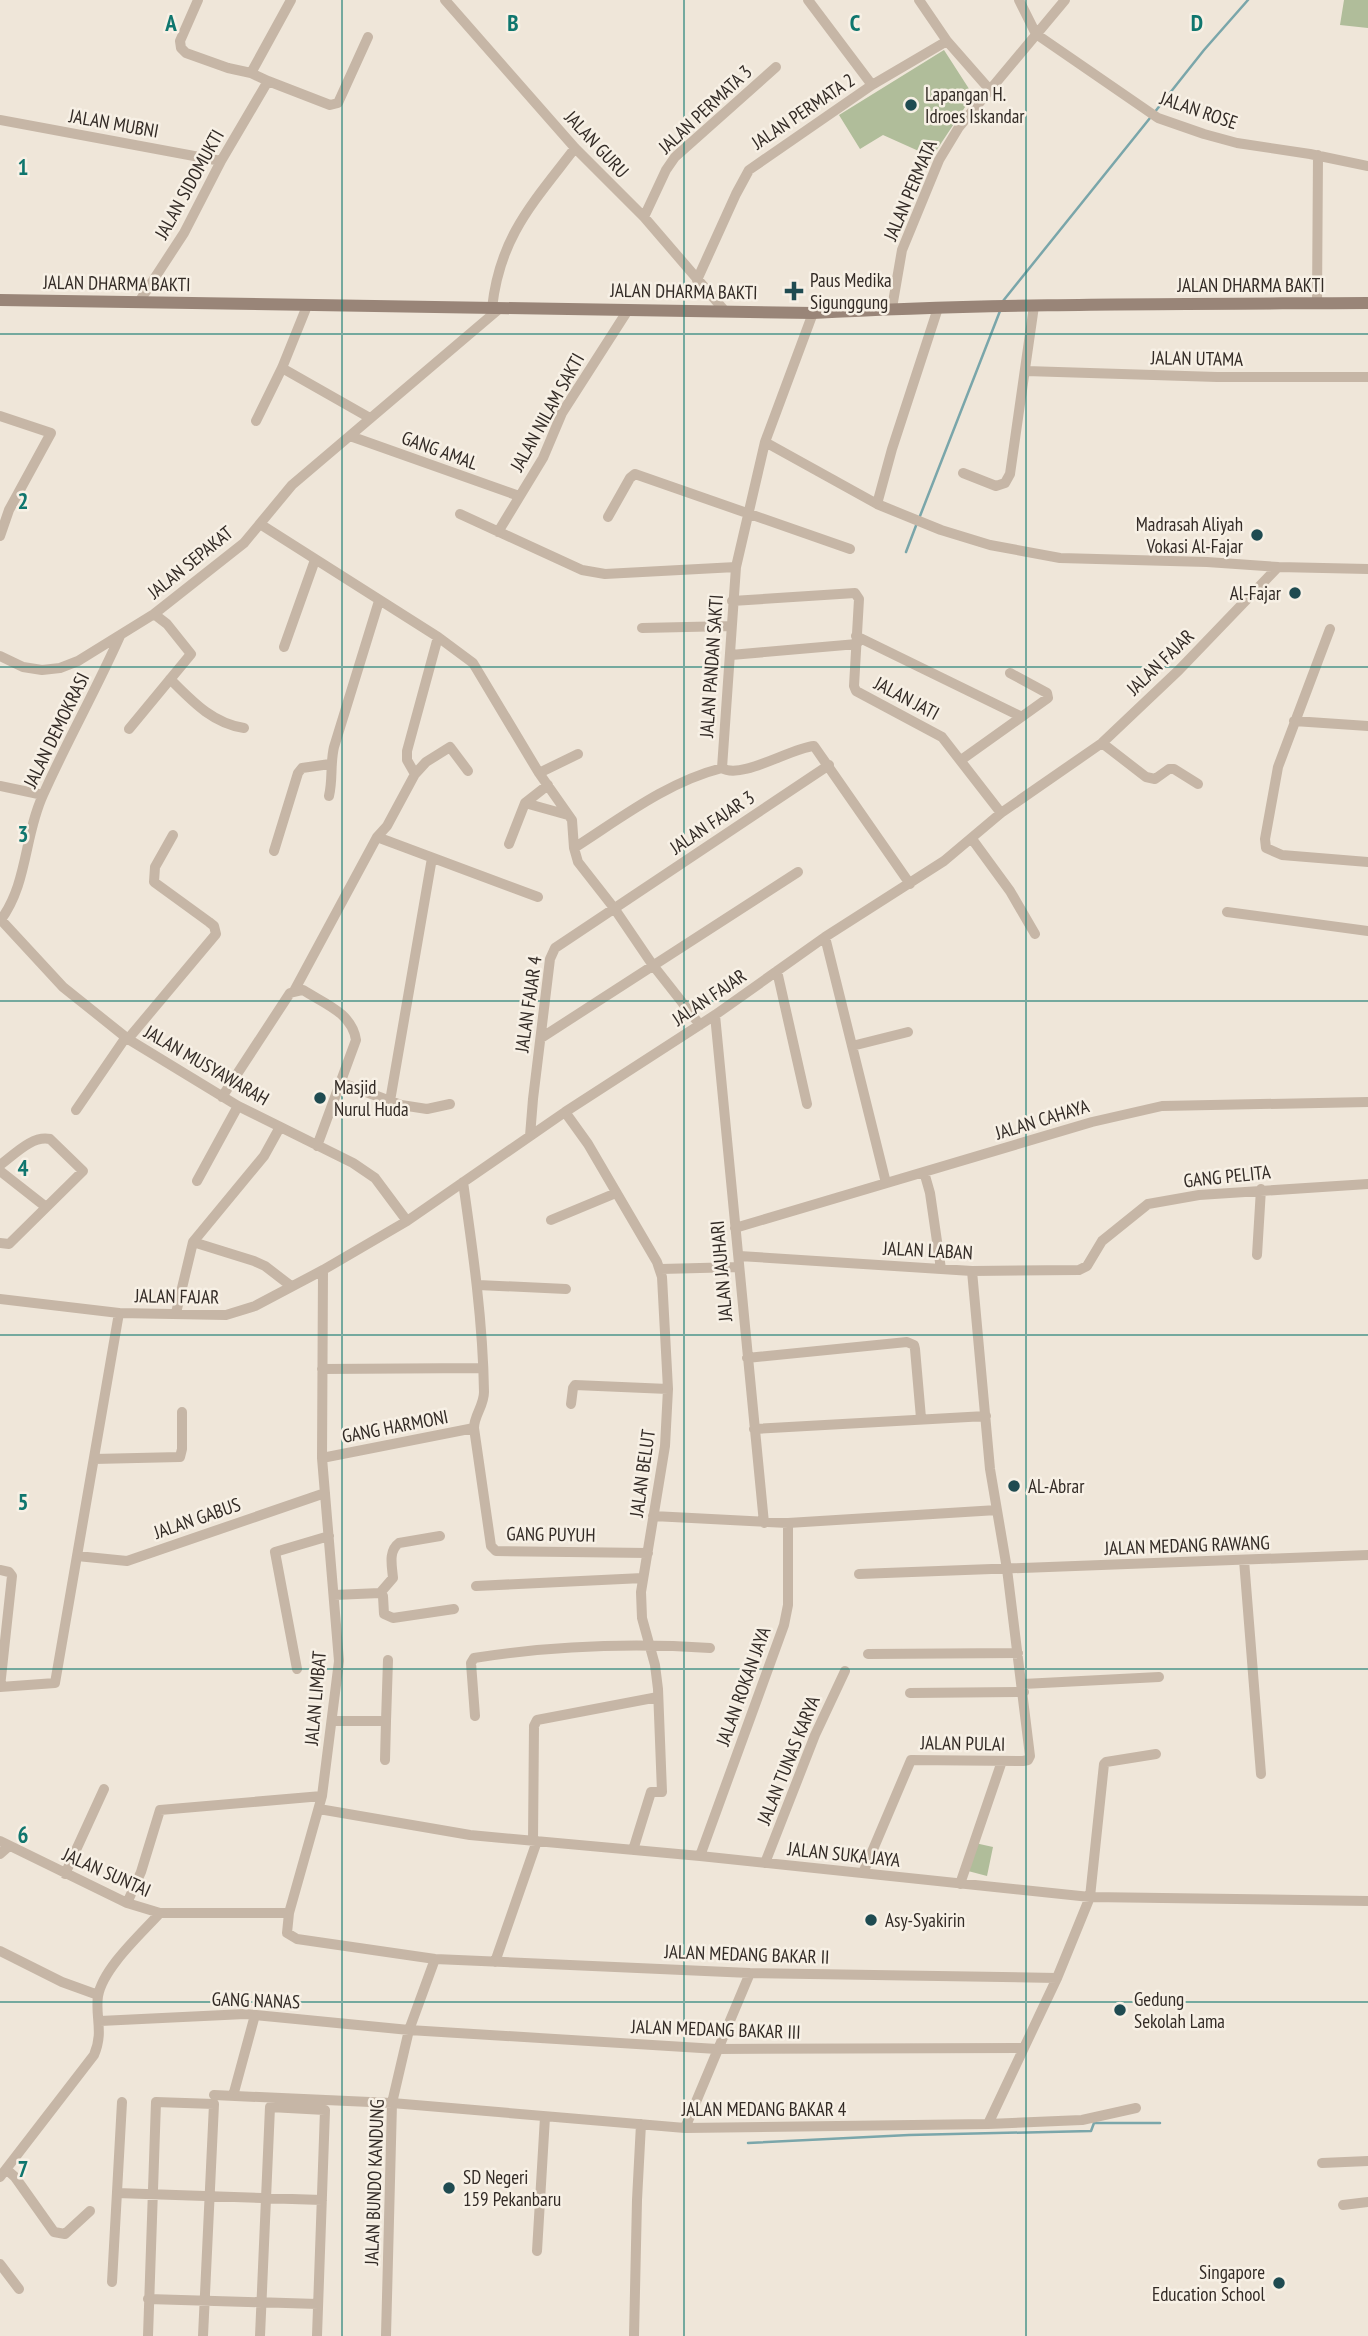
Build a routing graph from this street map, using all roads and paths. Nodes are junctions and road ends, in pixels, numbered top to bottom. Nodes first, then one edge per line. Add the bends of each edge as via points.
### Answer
1 (198, 0) edge
2 (290, 0) edge
3 (445, 0) edge
4 (808, 0) edge
5 (919, 0) edge
6 (1019, 0) edge
7 (1065, 0) edge
8 (1036, 34) junction
9 (368, 37) dead end
10 (947, 41) junction
11 (775, 67) dead end
12 (251, 73) junction
13 (268, 81) junction
14 (872, 85) junction
15 (990, 90) junction
16 (0, 120) edge
17 (575, 148) junction
18 (1318, 155) junction
19 (221, 161) junction
20 (1368, 166) edge
21 (644, 217) junction
22 (697, 280) junction
23 (0, 300) edge
24 (139, 302) junction
25 (1317, 303) junction
26 (1368, 303) edge
27 (307, 306) junction
28 (1034, 306) junction
29 (938, 307) junction
30 (495, 308) junction
31 (892, 308) junction
32 (628, 310) junction
33 (724, 310) junction
34 (813, 313) junction
35 (282, 369) junction
36 (1026, 371) junction
37 (1368, 377) edge
38 (0, 416) edge
39 (370, 418) junction
40 (256, 421) dead end
41 (350, 436) junction
42 (765, 442) junction
43 (963, 473) dead end
44 (519, 496) junction
45 (877, 504) junction
46 (749, 513) junction
47 (460, 514) dead end
48 (608, 517) dead end
49 (260, 524) junction
50 (498, 532) junction
51 (0, 537) edge
52 (850, 549) dead end
53 (315, 560) junction
54 (1278, 567) junction
55 (736, 568) junction
56 (1368, 569) edge
57 (379, 601) junction
58 (732, 601) junction
59 (154, 614) junction
60 (731, 626) junction
61 (642, 628) dead end
62 (1330, 629) dead end
63 (121, 635) junction
64 (439, 637) junction
65 (857, 640) junction
66 (284, 646) dead end
67 (731, 655) junction
68 (0, 656) edge
69 (1010, 673) dead end
70 (170, 679) junction
71 (1020, 716) junction
72 (1294, 721) junction
73 (1368, 726) edge
74 (244, 728) dead end
75 (130, 729) dead end
76 (1102, 743) junction
77 (578, 754) dead end
78 (961, 760) junction
79 (330, 764) junction
80 (829, 765) junction
81 (722, 768) junction
82 (468, 771) dead end
83 (539, 773) junction
84 (415, 774) junction
85 (1198, 783) dead end
86 (548, 785) junction
87 (0, 786) edge
88 (43, 795) junction
89 (329, 796) dead end
90 (525, 803) junction
91 (1002, 813) junction
92 (568, 815) junction
93 (173, 835) dead end
94 (377, 837) junction
95 (972, 839) junction
96 (509, 844) dead end
97 (573, 848) junction
98 (274, 851) dead end
99 (432, 858) junction
100 (1368, 862) edge
101 (799, 872) dead end
102 (910, 884) junction
103 (538, 897) dead end
104 (614, 908) junction
105 (1227, 912) dead end
106 (1, 920) edge
107 (1368, 930) edge
108 (1035, 934) dead end
109 (825, 937) junction
110 (652, 964) junction
111 (777, 971) junction
112 (294, 991) junction
113 (716, 1015) junction
114 (700, 1025) junction
115 (908, 1032) dead end
116 (127, 1038) junction
117 (541, 1038) junction
118 (852, 1046) junction
119 (342, 1083) junction
120 (222, 1097) junction
121 (390, 1101) junction
122 (1368, 1102) edge
123 (450, 1104) dead end
124 (807, 1104) dead end
125 (238, 1106) junction
126 (76, 1110) dead end
127 (565, 1112) junction
128 (280, 1127) junction
129 (530, 1136) junction
130 (317, 1146) junction
131 (0, 1165) edge
132 (0, 1171) edge
133 (924, 1172) junction
134 (197, 1181) dead end
135 (463, 1182) junction
136 (886, 1183) junction
137 (1368, 1184) edge
138 (1261, 1189) junction
139 (616, 1193) junction
140 (46, 1207) junction
141 (551, 1220) dead end
142 (407, 1221) junction
143 (735, 1228) junction
144 (0, 1236) edge
145 (1102, 1241) joint
146 (194, 1242) junction
147 (5, 1243) edge
148 (1257, 1255) dead end
149 (739, 1262) junction
150 (661, 1269) junction
151 (941, 1269) junction
152 (323, 1270) junction
153 (972, 1271) junction
154 (478, 1285) junction
155 (291, 1286) junction
156 (566, 1289) dead end
157 (0, 1299) edge
158 (119, 1313) junction
159 (176, 1313) junction
160 (747, 1358) junction
161 (322, 1368) junction
162 (483, 1368) junction
163 (668, 1389) junction
164 (571, 1404) dead end
165 (182, 1412) dead end
166 (986, 1416) junction
167 (921, 1418) junction
168 (474, 1428) junction
169 (754, 1429) junction
170 (322, 1458) junction
171 (93, 1459) junction
172 (325, 1493) junction
173 (997, 1510) junction
174 (653, 1516) junction
175 (764, 1523) junction
176 (788, 1523) junction
177 (329, 1536) junction
178 (440, 1536) dead end
179 (648, 1553) junction
180 (1368, 1555) edge
181 (77, 1556) junction
182 (1244, 1560) junction
183 (1007, 1569) junction
184 (0, 1570) edge
185 (859, 1574) dead end
186 (643, 1578) junction
187 (476, 1586) dead end
188 (380, 1593) junction
189 (334, 1595) junction
190 (454, 1609) dead end
191 (2, 1644) edge
192 (648, 1644) junction
193 (710, 1648) dead end
194 (1018, 1653) junction
195 (868, 1654) dead end
196 (388, 1660) dead end
197 (297, 1670) dead end
198 (845, 1671) dead end
199 (1159, 1677) dead end
200 (0, 1687) edge
201 (1023, 1688) junction
202 (910, 1693) dead end
203 (658, 1697) junction
204 (475, 1716) dead end
205 (332, 1721) junction
206 (386, 1721) junction
207 (1156, 1754) dead end
208 (385, 1760) dead end
209 (1002, 1761) junction
210 (1261, 1774) dead end
211 (104, 1788) dead end
212 (322, 1796) junction
213 (319, 1809) junction
214 (535, 1841) junction
215 (3, 1847) edge
216 (633, 1850) junction
217 (700, 1856) junction
218 (765, 1863) junction
219 (863, 1873) junction
220 (65, 1874) junction
221 (960, 1884) junction
222 (1090, 1897) junction
223 (1368, 1901) edge
224 (127, 1903) junction
225 (160, 1913) junction
226 (289, 1913) junction
227 (0, 1951) edge
228 (435, 1959) junction
229 (495, 1962) junction
230 (750, 1973) junction
231 (1057, 1978) junction
232 (98, 1995) junction
233 (255, 2015) junction
234 (100, 2021) junction
235 (409, 2030) junction
236 (1023, 2048) junction
237 (717, 2049) junction
238 (214, 2095) dead end
239 (233, 2096) junction
240 (122, 2102) dead end
241 (392, 2103) junction
242 (1136, 2108) dead end
243 (545, 2117) junction
244 (641, 2124) junction
245 (988, 2124) junction
246 (685, 2127) junction
247 (1368, 2161) edge
248 (1322, 2163) dead end
249 (3, 2173) edge
250 (117, 2193) junction
251 (151, 2193) junction
252 (211, 2195) junction
253 (266, 2197) junction
254 (323, 2200) junction
255 (1368, 2202) edge
256 (1343, 2205) dead end
257 (90, 2211) dead end
258 (537, 2251) dead end
259 (0, 2264) edge
260 (112, 2282) dead end
261 (19, 2289) dead end
262 (148, 2299) junction
263 (205, 2300) junction
264 (262, 2301) junction
265 (318, 2304) junction
266 (148, 2336) edge
267 (203, 2336) edge
268 (260, 2336) edge
269 (317, 2336) edge
270 (386, 2336) edge
271 (634, 2336) edge

1 - 12 street via 181,48
2 - 12 street
3 - 17 street, JALAN GURU
4 - 14 street
5 - 10 street
6 - 8 street, JALAN ROSE
7 - 8 street, JALAN PERMATA
8 - 15 street, JALAN PERMATA
8 - 18 street, JALAN ROSE via 1158,118 1237,143
9 - 13 street via 338,103 330,105
10 - 14 street, JALAN PERMATA 2
10 - 15 street
11 - 21 street, JALAN PERMATA 3 via 675,157
12 - 13 street
13 - 19 street, JALAN SIDOMUKTI
14 - 22 street, JALAN PERMATA 2 via 749,170
15 - 31 street, JALAN PERMATA via 939,160 902,250
16 - 19 street, JALAN MUBNI
17 - 21 street, JALAN GURU
17 - 30 street via 517,225 495,280
18 - 20 street, JALAN ROSE
18 - 25 street
19 - 24 street, JALAN SIDOMUKTI via 184,233
21 - 22 street, JALAN GURU
22 - 33 street, JALAN GURU
23 - 24 main road, JALAN DHARMA BAKTI
24 - 27 main road, JALAN DHARMA BAKTI
25 - 26 main road, JALAN DHARMA BAKTI
25 - 28 main road, JALAN DHARMA BAKTI
27 - 30 main road, JALAN DHARMA BAKTI
27 - 35 street
28 - 29 main road, JALAN DHARMA BAKTI
28 - 36 street
29 - 31 main road, JALAN DHARMA BAKTI
29 - 45 street
30 - 32 main road, JALAN DHARMA BAKTI
30 - 39 street, JALAN SEPAKAT
31 - 34 main road, JALAN DHARMA BAKTI
32 - 33 main road, JALAN DHARMA BAKTI
32 - 44 street, JALAN NILAM SAKTI via 562,413 543,458
33 - 34 main road, JALAN DHARMA BAKTI
34 - 42 street, JALAN PANDAN SAKTI
35 - 39 street
35 - 40 street
36 - 37 street, JALAN UTAMA
36 - 43 street via 1005,483 996,486
38 - 51 street via 51,433 9,510
39 - 41 street, JALAN SEPAKAT
41 - 44 street, GANG AMAL
41 - 49 street, JALAN SEPAKAT via 292,485
42 - 45 street
42 - 46 street, JALAN PANDAN SAKTI
44 - 50 street, JALAN NILAM SAKTI
45 - 54 street via 990,545 1060,558
46 - 48 street via 635,474
46 - 52 street
46 - 55 street, JALAN PANDAN SAKTI
47 - 50 street
49 - 53 street
49 - 59 street, JALAN SEPAKAT via 244,543
50 - 55 street via 582,570 605,575
53 - 57 street
53 - 66 street
54 - 56 street
54 - 76 street, JALAN FAJAR
55 - 58 street, JALAN PANDAN SAKTI
57 - 64 street
57 - 79 street
58 - 60 street, JALAN PANDAN SAKTI
58 - 65 street, JALAN JATI via 853,592 859,599
59 - 63 street, JALAN SEPAKAT
59 - 70 street via 191,654
60 - 61 street
60 - 67 street, JALAN PANDAN SAKTI
62 - 72 street
63 - 68 street, JALAN SEPAKAT via 60,668 23,667
63 - 88 street, JALAN DEMOKRASI
64 - 83 street via 473,663
64 - 84 street via 407,751
65 - 67 street
65 - 71 street
65 - 78 street, JALAN JATI via 856,691 942,737
67 - 81 street, JALAN PANDAN SAKTI
69 - 71 street via 1048,693
70 - 74 street via 216,720
70 - 75 street
71 - 78 street
72 - 73 street
72 - 100 street via 1278,766 1266,848 1282,855
76 - 85 street via 1146,777 1155,779 1174,769
76 - 91 street, JALAN FAJAR
77 - 83 street
78 - 91 street, JALAN JATI
79 - 89 street
79 - 98 street via 302,768 298,773
80 - 81 street via 814,746 739,771
80 - 102 street
80 - 104 street, JALAN FAJAR 3
81 - 97 street via 670,787
82 - 84 street via 450,747
83 - 86 street
84 - 94 street
86 - 90 street
86 - 92 street
87 - 88 street
88 - 106 street, JALAN DEMOKRASI via 18,889
90 - 92 street
90 - 96 street
91 - 95 street, JALAN FAJAR
92 - 97 street
93 - 116 street via 155,867 154,883 214,926 216,934
94 - 99 street
94 - 112 street
95 - 102 street, JALAN FAJAR
95 - 108 street
97 - 104 street via 578,862
99 - 103 street
99 - 121 street
101 - 110 street
102 - 109 street, JALAN FAJAR
104 - 110 street
104 - 117 street, JALAN FAJAR 4 via 551,953
105 - 107 street
106 - 116 street, JALAN MUSYAWARAH via 63,987
109 - 111 street, JALAN FAJAR
109 - 118 street
110 - 114 street
110 - 117 street
111 - 113 street, JALAN FAJAR
111 - 124 street
112 - 119 street via 303,990 354,1027 356,1040
112 - 120 street
113 - 114 street, JALAN FAJAR
113 - 143 street, JALAN JAUHARI
114 - 127 street, JALAN FAJAR
115 - 118 street
116 - 120 street, JALAN MUSYAWARAH
116 - 126 street
117 - 129 street, JALAN FAJAR 4
118 - 136 street
119 - 121 street
119 - 130 street
120 - 125 street, JALAN MUSYAWARAH
121 - 123 street via 427,1109
122 - 133 street, JALAN CAHAYA via 1162,1106
125 - 128 street, JALAN MUSYAWARAH
125 - 134 street
127 - 129 street, JALAN FAJAR
127 - 139 street, JALAN BELUT
128 - 130 street, JALAN MUSYAWARAH
128 - 146 street via 264,1156
129 - 135 street, JALAN FAJAR
130 - 142 street, JALAN MUSYAWARAH via 375,1178
131 - 140 street via 37,1139 50,1139 83,1171
132 - 140 street
133 - 136 street, JALAN CAHAYA
133 - 151 street
135 - 142 street, JALAN FAJAR
135 - 154 street
136 - 143 street, JALAN CAHAYA
137 - 138 street, GANG PELITA
138 - 145 street, GANG PELITA via 1149,1204
138 - 148 street
139 - 141 street
139 - 150 street, JALAN BELUT
140 - 147 street
142 - 152 street, JALAN FAJAR
143 - 149 street, JALAN JAUHARI
144 - 147 street
145 - 153 street, JALAN LABAN via 1087,1266 1079,1270
146 - 155 street via 254,1261
146 - 159 street
149 - 150 street, JALAN LABAN
149 - 151 street, JALAN LABAN
149 - 160 street, JALAN JAUHARI
150 - 163 street, JALAN BELUT
151 - 153 street, JALAN LABAN
152 - 155 street, JALAN FAJAR
152 - 161 street, JALAN LIMBAT
153 - 166 street, JALAN PULAI
154 - 156 street
154 - 162 street
155 - 159 street, JALAN FAJAR via 242,1312
157 - 158 street, JALAN FAJAR
158 - 159 street, JALAN FAJAR
158 - 171 street
160 - 167 street via 907,1342 915,1349
160 - 169 street, JALAN JAUHARI
161 - 162 street
161 - 170 street, JALAN LIMBAT
162 - 168 street via 483,1401
163 - 164 street via 575,1385
163 - 174 street, JALAN BELUT via 664,1458
165 - 171 street via 180,1457
166 - 167 street
166 - 173 street, JALAN PULAI
167 - 169 street
168 - 170 street, GANG HARMONI
168 - 179 street, GANG PUYUH via 493,1549
169 - 175 street, JALAN JAUHARI
170 - 172 street, JALAN LIMBAT
171 - 181 street
172 - 177 street, JALAN LIMBAT
172 - 181 street, JALAN GABUS via 127,1561
173 - 176 street
173 - 183 street, JALAN PULAI
174 - 175 street
174 - 179 street, JALAN BELUT
175 - 176 street
176 - 217 street, JALAN ROKAN JAYA via 784,1625
177 - 189 street, JALAN LIMBAT
177 - 197 street via 275,1552
178 - 188 street via 393,1546 393,1578
179 - 186 street, JALAN BELUT
180 - 182 street, JALAN MEDANG RAWANG
181 - 200 street via 55,1683
182 - 183 street, JALAN MEDANG RAWANG
182 - 210 street
183 - 185 street, JALAN MEDANG RAWANG
183 - 194 street, JALAN PULAI
184 - 191 street via 12,1576
186 - 187 street
186 - 192 street, JALAN BELUT via 642,1618
188 - 189 street
188 - 190 street via 387,1617
189 - 205 street, JALAN LIMBAT via 339,1661
191 - 200 street
192 - 193 street
192 - 203 street, JALAN BELUT
192 - 204 street via 474,1658
194 - 195 street
194 - 201 street, JALAN PULAI
196 - 206 street
198 - 218 street, JALAN TUNAS KARYA
199 - 201 street
201 - 202 street
201 - 209 street, JALAN PULAI via 1030,1758
203 - 214 street via 537,1720
203 - 216 street, JALAN BELUT via 662,1792 651,1792
205 - 206 street
205 - 212 street, JALAN LIMBAT
206 - 208 street
207 - 222 street via 1104,1764
209 - 219 street, JALAN PULAI via 909,1762
209 - 221 street
211 - 220 street
212 - 213 street, JALAN LIMBAT
212 - 224 street via 160,1810
213 - 214 street, JALAN SUKA JAYA via 470,1835
213 - 226 street, JALAN LIMBAT
214 - 216 street, JALAN SUKA JAYA
214 - 229 street
215 - 220 street, JALAN SUNTAI
216 - 217 street, JALAN SUKA JAYA
217 - 218 street, JALAN SUKA JAYA
218 - 219 street, JALAN SUKA JAYA
219 - 221 street, JALAN SUKA JAYA
220 - 224 street, JALAN SUNTAI
221 - 222 street, JALAN SUKA JAYA
222 - 223 street, JALAN SUKA JAYA
222 - 231 street
224 - 225 street, JALAN SUNTAI
225 - 226 street, JALAN SUNTAI
225 - 232 street via 109,1972
226 - 228 street via 287,1933 296,1939
227 - 232 street
228 - 229 street, JALAN MEDANG BAKAR II
228 - 235 street, JALAN BUNDO KANDUNG
229 - 230 street, JALAN MEDANG BAKAR II
230 - 231 street, JALAN MEDANG BAKAR II
230 - 237 street
231 - 236 street
232 - 234 street
233 - 234 street, GANG NANAS
233 - 235 street, GANG NANAS
233 - 239 street
234 - 249 street via 94,2055
235 - 237 street, JALAN MEDANG BAKAR III
235 - 241 street, JALAN BUNDO KANDUNG
236 - 237 street, JALAN MEDANG BAKAR III
236 - 245 street
237 - 246 street
238 - 239 street, JALAN MEDANG BAKAR 4
239 - 241 street, JALAN MEDANG BAKAR 4
240 - 250 street
241 - 243 street, JALAN MEDANG BAKAR 4
241 - 270 street, JALAN BUNDO KANDUNG
242 - 245 street, JALAN MEDANG BAKAR 4 via 1082,2119
243 - 244 street, JALAN MEDANG BAKAR 4
243 - 258 street
244 - 246 street, JALAN MEDANG BAKAR 4
244 - 271 street
245 - 246 street, JALAN MEDANG BAKAR 4
247 - 248 street
249 - 257 street via 15,2177 54,2232 65,2234
250 - 251 street
250 - 260 street
251 - 252 street
251 - 252 street via 156,2102 214,2104
251 - 262 street
252 - 253 street
252 - 263 street
253 - 254 street
253 - 254 street via 270,2107 325,2110
253 - 264 street
254 - 265 street
255 - 256 street
259 - 261 street
262 - 263 street
262 - 266 street
263 - 264 street
263 - 267 street
264 - 265 street
264 - 268 street
265 - 269 street

